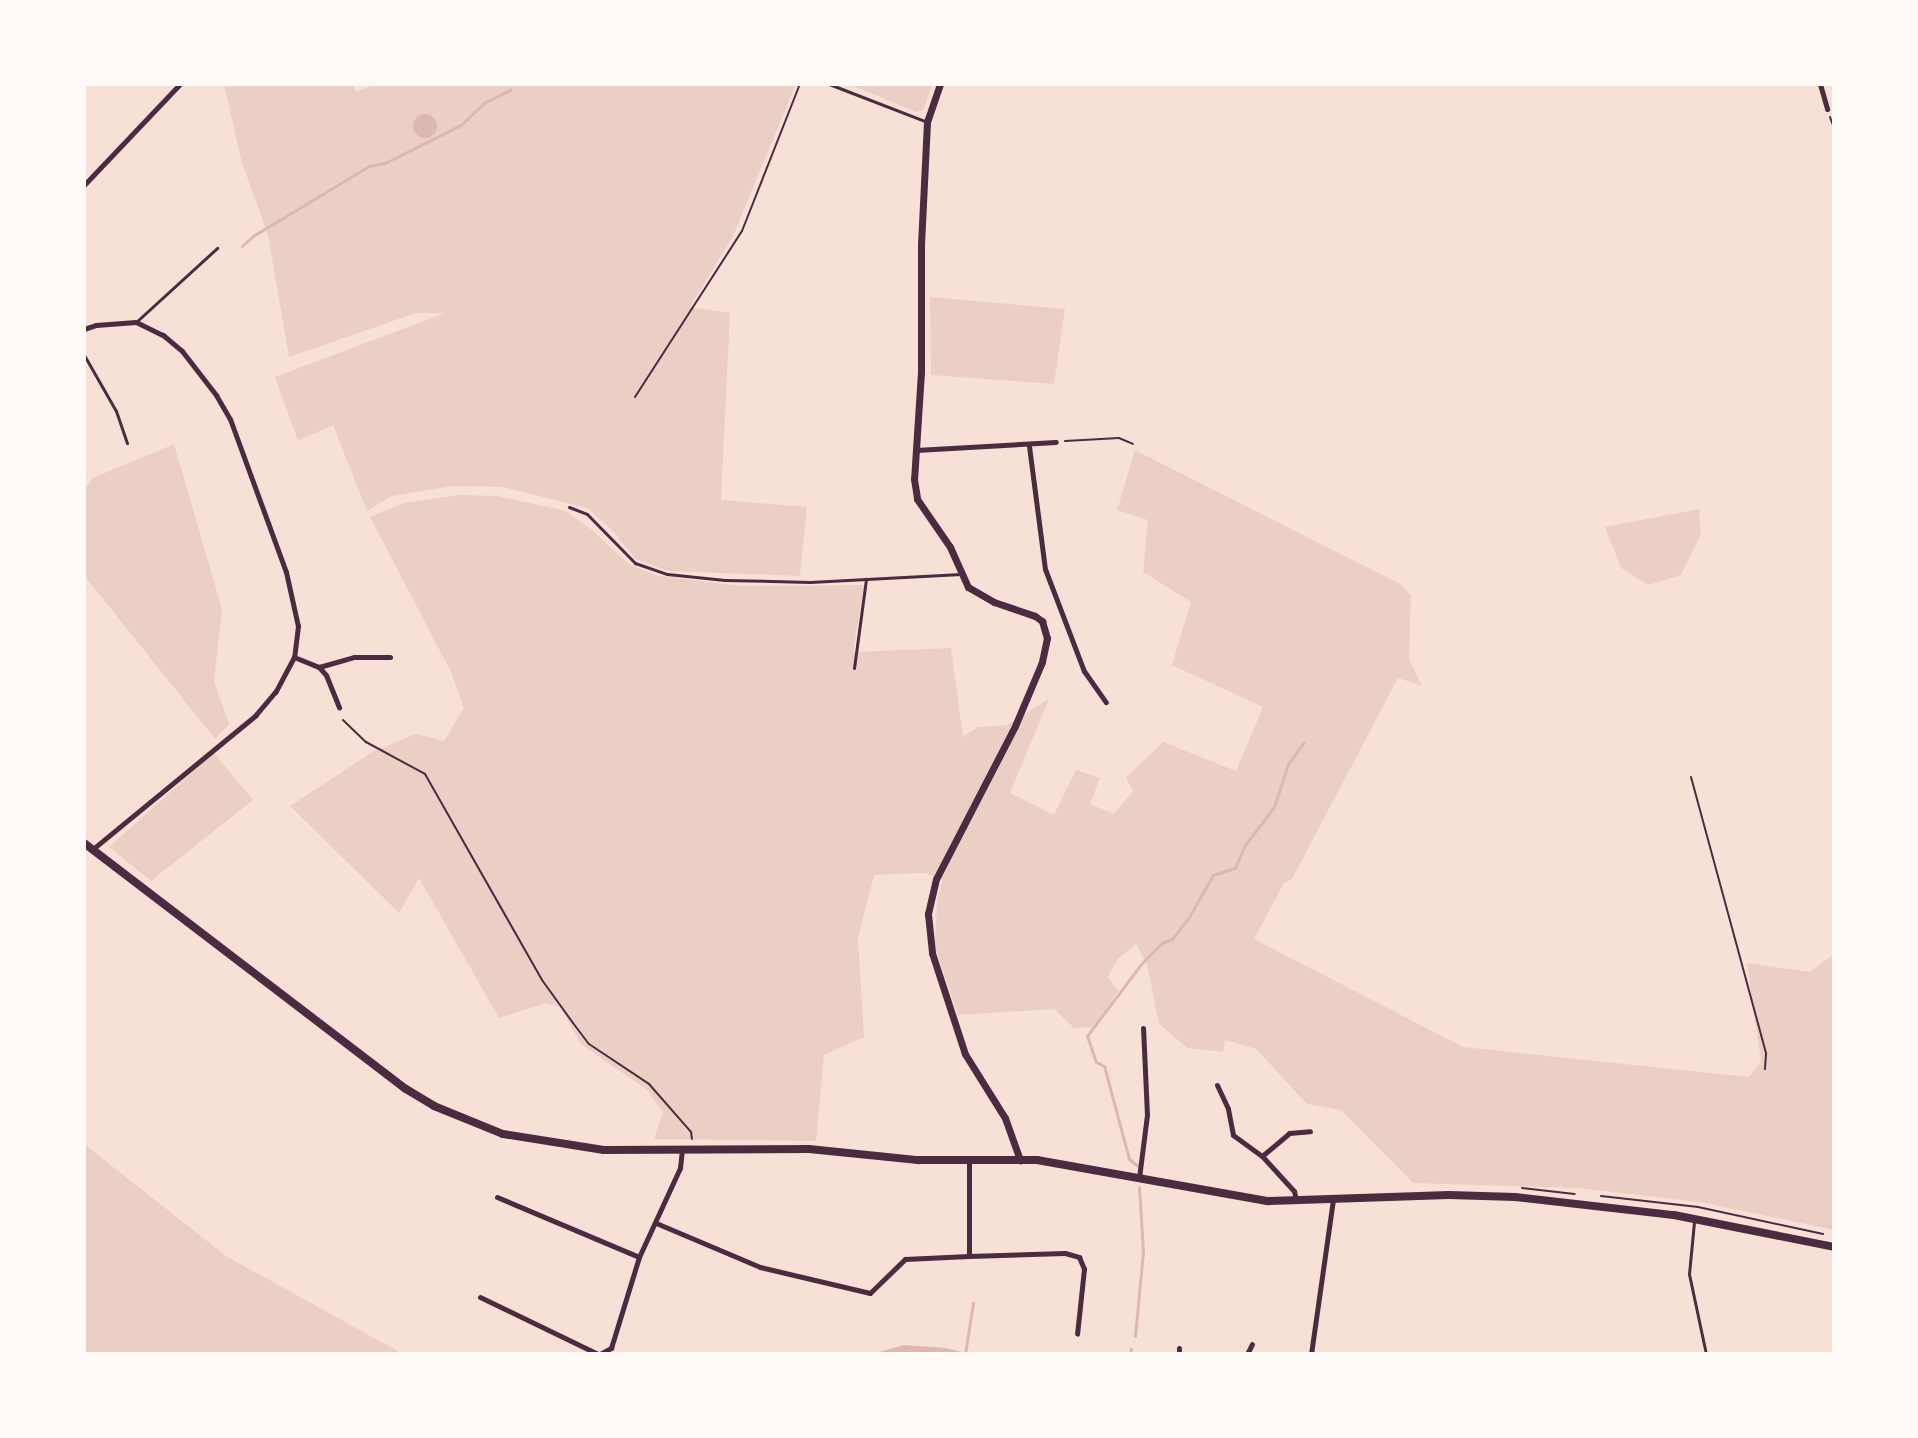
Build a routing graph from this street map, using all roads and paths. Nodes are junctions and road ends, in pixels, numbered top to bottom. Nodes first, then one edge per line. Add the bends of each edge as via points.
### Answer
1 (180, 84) edge
2 (800, 84) edge
3 (829, 84) edge
4 (940, 84) edge
5 (1820, 84) edge
6 (1827, 109) joint
7 (927, 122) junction
8 (1834, 128) edge
9 (84, 185) edge
10 (217, 248) dead end
11 (136, 322) junction
12 (84, 329) edge
13 (84, 355) edge
14 (635, 397) dead end
15 (1056, 442) joint
16 (127, 443) dead end
17 (1133, 444) dead end
18 (1029, 446) junction
19 (916, 450) junction
20 (569, 507) dead end
21 (961, 574) junction
22 (866, 579) junction
23 (294, 657) junction
24 (390, 657) dead end
25 (319, 667) junction
26 (854, 668) dead end
27 (1106, 702) dead end
28 (339, 708) dead end
29 (343, 720) dead end
30 (1691, 777) dead end
31 (84, 843) edge
32 (93, 849) junction
33 (1143, 1028) dead end
34 (1765, 1069) dead end
35 (1217, 1085) dead end
36 (1310, 1131) dead end
37 (692, 1143) dead end
38 (682, 1150) junction
39 (1262, 1156) junction
40 (969, 1160) junction
41 (1020, 1160) junction
42 (1139, 1178) junction
43 (497, 1197) dead end
44 (1333, 1199) junction
45 (1296, 1200) junction
46 (1695, 1218) junction
47 (656, 1223) junction
48 (1834, 1247) edge
49 (969, 1256) junction
50 (639, 1257) junction
51 (480, 1297) dead end
52 (1077, 1334) dead end
53 (1252, 1344) dead end
54 (599, 1354) edge
55 (1247, 1354) edge
56 (1311, 1354) edge
57 (1706, 1354) edge

1 - 9 street
2 - 14 path via 742,231
3 - 7 lane
4 - 7 street
5 - 6 street
6 - 8 path
7 - 19 street
10 - 11 lane
11 - 12 street
11 - 23 street via 182,351 230,419 286,572 298,626
13 - 16 lane via 116,411
15 - 17 path via 1119,438
15 - 18 street
18 - 19 street
18 - 27 street via 1045,569 1084,671
19 - 21 street via 917,499 944,535
20 - 22 lane via 587,514 635,563 667,574 739,580
21 - 22 lane
21 - 41 street via 977,594 1035,616 1046,630 1045,651 1015,726 936,879 928,914 932,953 965,1054 1005,1118
22 - 26 lane
23 - 25 street
23 - 32 street via 256,715
24 - 25 street via 354,657
25 - 28 street via 332,684
29 - 37 path via 366,742 425,774 542,980 573,1023 589,1044 649,1084 691,1132
30 - 34 path via 1766,1054
31 - 32 main road
32 - 38 main road via 341,1041 434,1106 537,1142 604,1150
33 - 42 street via 1147,1115
35 - 39 street via 1233,1135
36 - 39 street via 1289,1133
38 - 40 main road via 809,1149
38 - 47 street via 680,1168
39 - 45 street
40 - 41 main road
40 - 49 street
41 - 42 main road
42 - 45 main road via 1242,1199
43 - 50 street
44 - 45 main road
44 - 46 main road via 1515,1197
44 - 56 street
46 - 48 main road
46 - 57 lane via 1689,1274
47 - 49 street via 760,1267 870,1293 905,1259
47 - 50 street
49 - 52 street via 1079,1257 1084,1269
50 - 54 street via 611,1348
51 - 54 street
53 - 55 street

